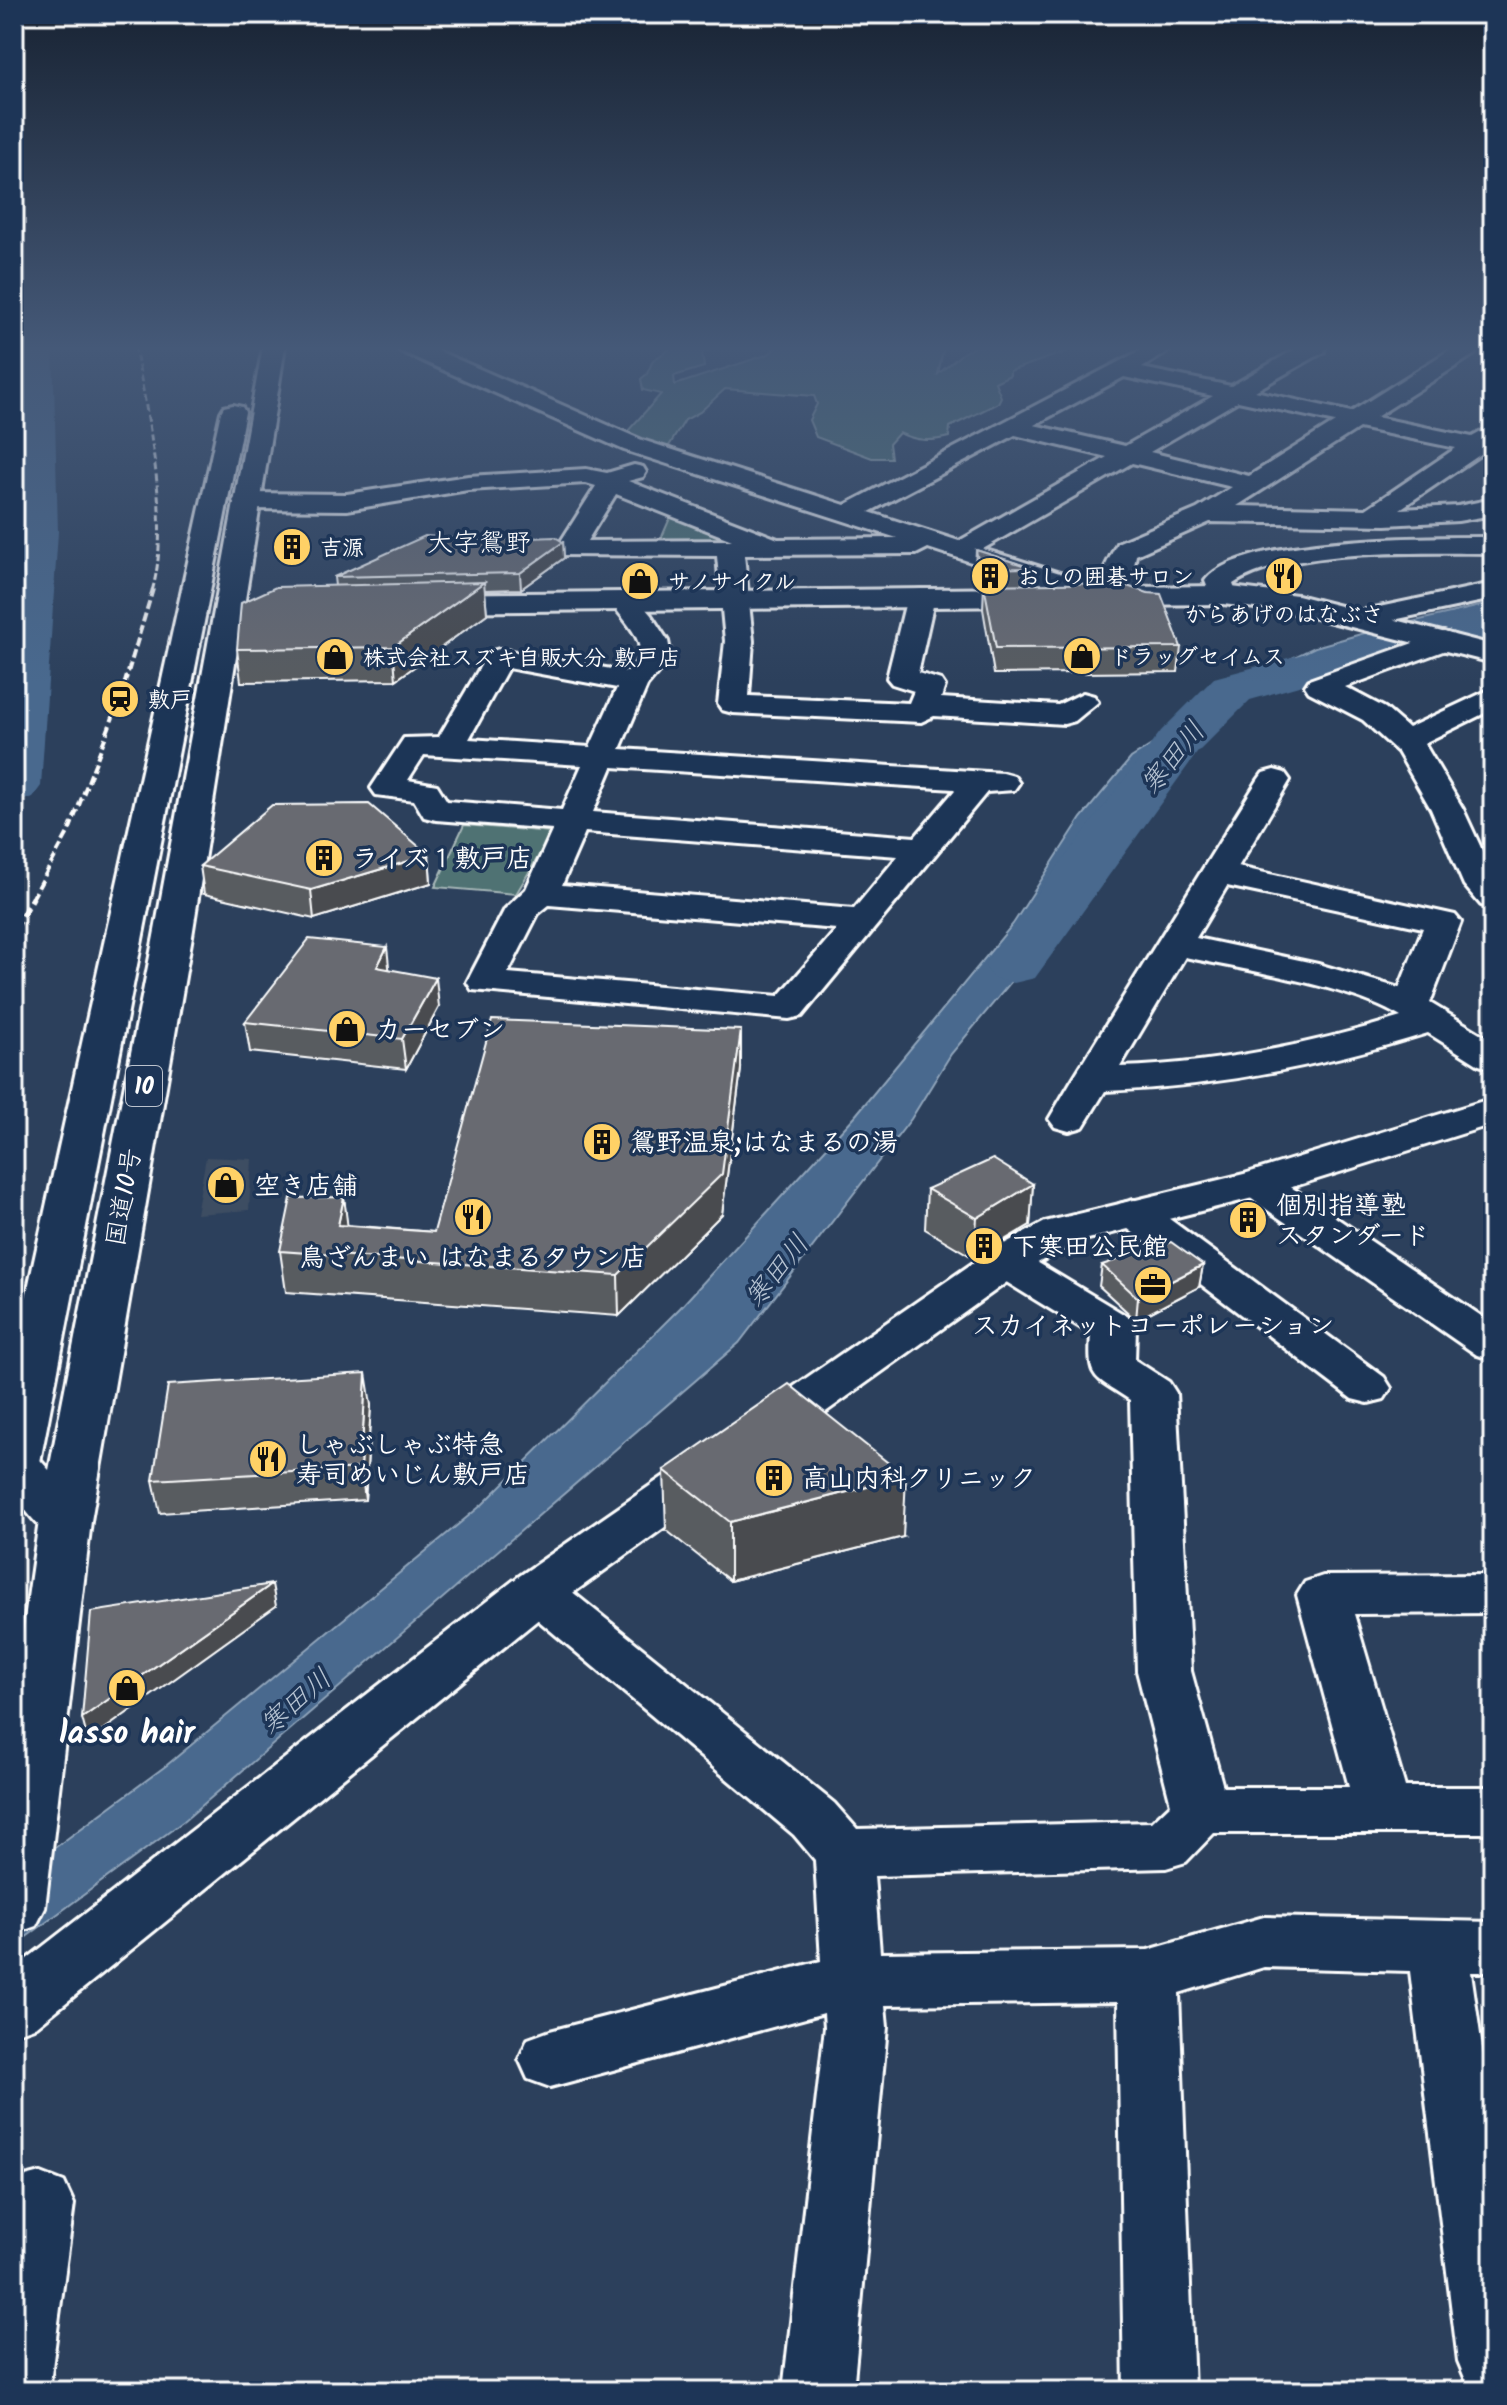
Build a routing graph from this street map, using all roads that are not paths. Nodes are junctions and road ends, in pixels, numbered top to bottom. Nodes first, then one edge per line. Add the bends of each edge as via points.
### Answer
1 (238, 458) edge
2 (254, 458) edge
3 (677, 458) joint
4 (953, 458) edge
5 (1121, 458) edge
6 (1146, 458) edge
7 (1294, 458) edge
8 (1463, 458) edge
9 (1253, 484) junction
10 (609, 485) junction
11 (246, 501) junction
12 (1493, 507) edge
13 (848, 513) junction
14 (1206, 514) junction
15 (1374, 516) junction
16 (1493, 545) edge
17 (951, 547) junction
18 (730, 548) junction
19 (777, 548) junction
20 (1493, 591) edge
21 (1114, 595) junction
22 (1223, 595) junction
23 (921, 597) junction
24 (734, 599) junction
25 (623, 600) junction
26 (399, 604) edge
27 (226, 608) junction
28 (1367, 621) junction
29 (1444, 641) junction
30 (1493, 654) edge
31 (634, 682) junction
32 (1493, 697) edge
33 (1083, 702) dead end
34 (923, 706) junction
35 (1405, 741) junction
36 (449, 747) junction
37 (601, 757) junction
38 (963, 780) junction
39 (1274, 780) dead end
40 (1003, 783) dead end
41 (573, 821) junction
42 (923, 848) junction
43 (1217, 873) junction
44 (541, 894) junction
45 (1493, 898) edge
46 (862, 920) junction
47 (1174, 944) junction
48 (1421, 1014) junction
49 (1493, 1057) edge
50 (1092, 1080) junction
51 (1493, 1111) edge
52 (1069, 1119) dead end
53 (1258, 1184) junction
54 (1134, 1213) junction
55 (1005, 1262) junction
56 (1493, 1345) edge
57 (1368, 1388) dead end
58 (14, 1464) edge
59 (65, 1521) junction
60 (537, 1591) junction
61 (1493, 1594) edge
62 (29, 1682) edge
63 (1201, 1810) junction
64 (1383, 1810) junction
65 (1493, 1810) edge
66 (843, 1853) junction
67 (14, 1908) edge
68 (1465, 1946) edge
69 (1148, 1976) junction
70 (852, 1979) junction
71 (14, 2006) edge
72 (550, 2059) dead end
73 (14, 2211) edge
74 (1493, 2361) edge
75 (14, 2390) edge
76 (818, 2391) edge
77 (1159, 2391) edge

1 - 27 main road, 国道10号 / 10
2 - 11 main road, 国道10号 / 10
3 - 10 street via 617,477
3 - 13 street
4 - 13 street
5 - 17 street
6 - 9 street
7 - 9 street
8 - 15 street
9 - 14 street
10 - 11 street via 597,478 571,476 468,483 347,502
10 - 18 street via 569,549
10 - 19 street
11 - 27 main road, 国道10号 / 10
12 - 15 street
13 - 17 street
14 - 15 street
14 - 21 street via 1138,541 1121,554 1121,581
16 - 22 street via 1346,551 1261,562 1226,574 1219,581
17 - 19 street
17 - 21 street
18 - 19 street
18 - 24 street
20 - 28 street
21 - 22 main road
21 - 23 main road
22 - 28 main road via 1281,600
23 - 24 main road
23 - 34 street via 902,678 930,686
24 - 25 main road
24 - 34 street via 739,641 733,704 921,713
25 - 26 main road
25 - 31 street via 657,651 653,666
27 - 58 main road, 国道10号 / 10
27 - 59 main road, 国道10号 / 10 via 173,936
28 - 29 main road
29 - 30 main road
29 - 35 street via 1320,686 1374,714
31 - 36 street via 499,658
31 - 37 street
32 - 35 street
33 - 34 street via 1064,715
35 - 45 street via 1447,809 1481,885
36 - 37 street
36 - 41 street via 415,745 387,788 426,792 436,810
37 - 38 street
37 - 41 street
38 - 40 street
38 - 42 street via 972,790
39 - 43 street
41 - 42 street
41 - 44 street
42 - 46 street
43 - 47 street
43 - 48 street via 1443,922
44 - 46 street
44 - 46 street via 523,909 485,982 789,1008
47 - 48 street via 1318,975 1401,1001
47 - 50 street
48 - 49 street
48 - 50 street via 1377,1038 1285,1061 1187,1076
50 - 52 street
51 - 53 main road
53 - 54 main road
53 - 56 street
54 - 55 main road via 1061,1232
54 - 57 street
55 - 60 main road
55 - 63 street via 1114,1328 1112,1366 1153,1393 1164,1671
58 - 59 main road
59 - 62 main road, 国道10号 / 10
60 - 66 street via 814,1819
60 - 71 main road
61 - 64 street via 1323,1595
62 - 67 main road, 国道10号 / 10 via 24,1827
63 - 64 street
63 - 66 street via 1166,1845
64 - 65 street
66 - 70 street
68 - 69 street via 1264,1942
68 - 74 street
69 - 70 street
69 - 77 street
70 - 72 street
70 - 76 street via 856,2027
73 - 75 street via 41,2204

